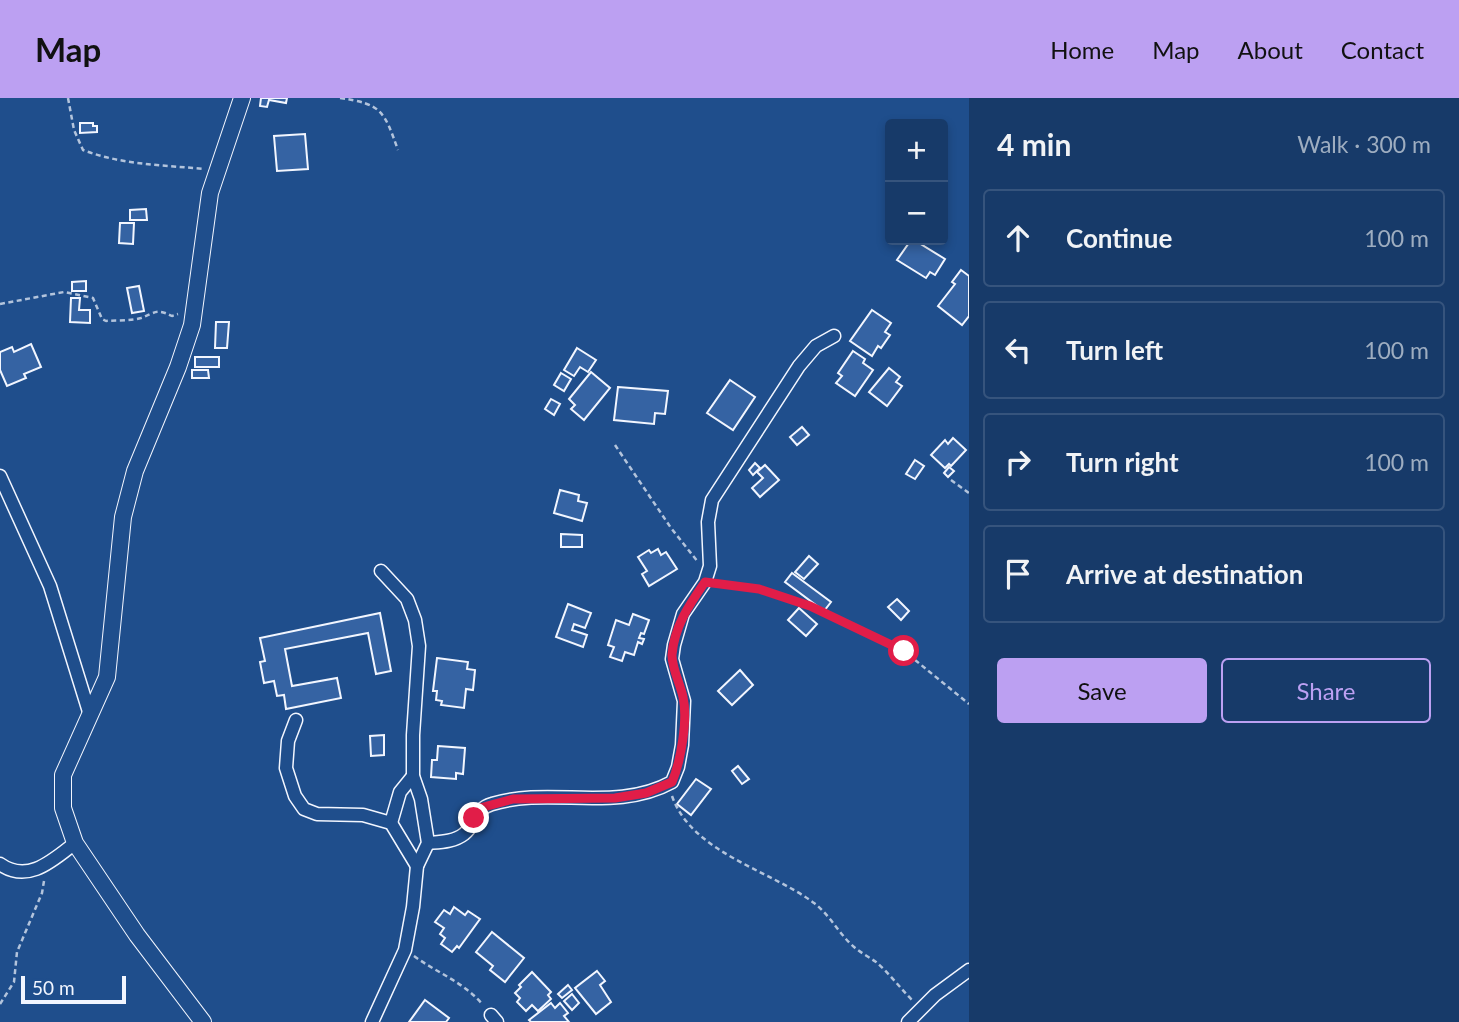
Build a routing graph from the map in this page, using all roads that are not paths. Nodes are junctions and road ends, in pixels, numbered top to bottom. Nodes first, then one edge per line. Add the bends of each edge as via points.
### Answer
1 (242, 98) edge
2 (834, 336) dead end
3 (0, 476) edge
4 (381, 571) dead end
5 (90, 715) junction
6 (296, 720) dead end
7 (413, 776) junction
8 (390, 823) junction
9 (75, 843) junction
10 (428, 843) junction
11 (0, 864) edge
12 (417, 866) junction
13 (969, 970) edge
14 (203, 1022) edge
15 (372, 1022) edge
16 (908, 1022) edge

1 - 5 street via 216,170 192,325 135,471 123,517 107,677
2 - 10 street via 816,346 799,366 712,500 706,577 683,614 672,659 684,701 682,745 672,782 646,793 615,798 513,799 490,804 480,808 465,834
3 - 5 street via 50,586
4 - 7 street via 407,599 415,620 419,646
5 - 9 street via 63,775 63,808
6 - 8 street via 288,741 286,768 304,808 317,814 363,815
7 - 8 street via 400,792
7 - 10 street
8 - 12 street
9 - 11 street via 41,869 15,872
9 - 14 street via 136,935
10 - 12 street
12 - 15 street via 405,950
13 - 16 street

